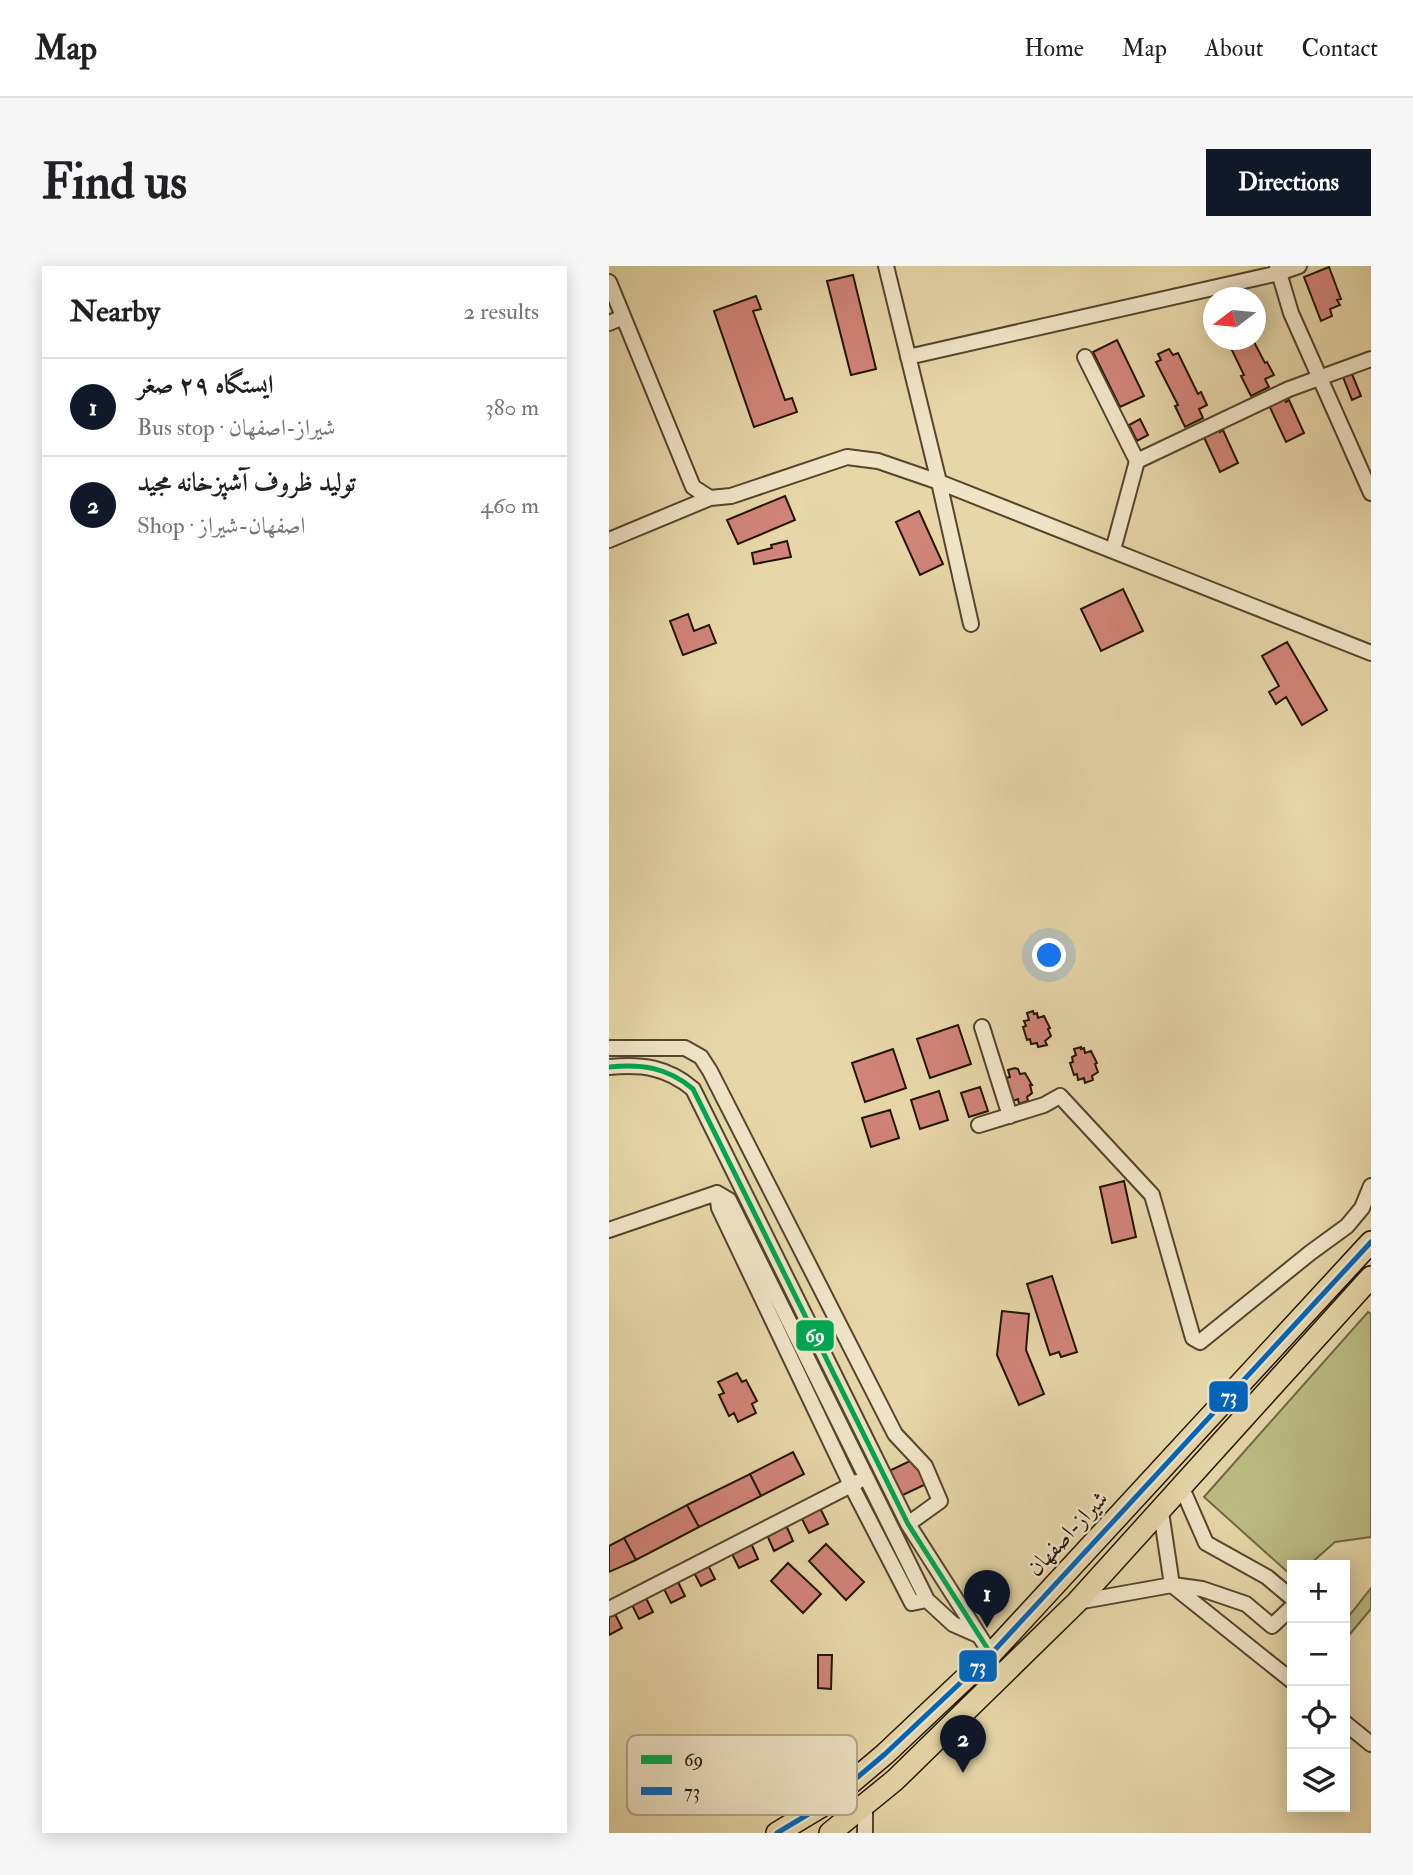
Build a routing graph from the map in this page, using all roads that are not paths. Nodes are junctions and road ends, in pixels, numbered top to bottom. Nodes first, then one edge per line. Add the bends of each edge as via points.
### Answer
1 (886, 266) edge
2 (1299, 266) edge
3 (1278, 270) edge
4 (609, 282) edge
5 (623, 317) junction
6 (609, 323) edge
7 (908, 357) junction
8 (1085, 357) dead end
9 (1371, 359) edge
10 (1320, 378) junction
11 (1137, 461) junction
12 (939, 482) junction
13 (1371, 492) edge
14 (710, 498) junction
15 (609, 540) edge
16 (1113, 550) junction
17 (971, 624) dead end
18 (1371, 653) edge
19 (982, 1027) dead end
20 (609, 1048) edge
21 (609, 1067) edge
22 (1010, 1116) junction
23 (979, 1125) dead end
24 (1371, 1186) edge
25 (717, 1193) junction
26 (609, 1230) edge
27 (1371, 1242) edge
28 (1371, 1277) edge
29 (866, 1477) junction
30 (851, 1485) junction
31 (1182, 1488) junction
32 (1161, 1512) junction
33 (908, 1524) junction
34 (1172, 1585) junction
35 (1287, 1594) edge
36 (927, 1600) junction
37 (1077, 1602) junction
38 (609, 1608) edge
39 (1287, 1612) edge
40 (979, 1635) junction
41 (991, 1654) junction
42 (1287, 1677) edge
43 (1350, 1727) edge
44 (1371, 1744) edge
45 (857, 1778) edge
46 (865, 1805) junction
47 (857, 1811) edge
48 (807, 1815) edge
49 (852, 1815) edge
50 (777, 1833) edge
51 (830, 1833) edge
52 (865, 1833) edge

1 - 7 street
2 - 3 street
3 - 7 street
3 - 10 street
4 - 5 street
5 - 6 street
5 - 14 street via 693,487
7 - 12 street
8 - 11 street
9 - 10 street
10 - 11 street
10 - 13 street
11 - 16 street
12 - 14 street via 879,461 847,457 731,496
12 - 16 street
12 - 17 street
14 - 15 street
16 - 18 street
19 - 22 street
20 - 33 street via 685,1048 701,1057 710,1071 895,1434 925,1466 940,1501
21 - 33 street via 661,1069 693,1089
22 - 23 street
22 - 24 street via 1060,1096 1152,1195 1193,1338 1200,1342 1347,1226 1362,1208
25 - 26 street
25 - 29 street via 729,1200
25 - 30 street via 719,1208
27 - 41 highway, شیراز-اصفهان
28 - 31 highway
29 - 30 street
29 - 36 street
30 - 36 street via 912,1603
30 - 38 street
31 - 32 highway
31 - 35 street via 1206,1543 1267,1577
32 - 34 street
32 - 37 highway
33 - 40 street
34 - 37 street
34 - 39 street via 1246,1604 1272,1626
34 - 42 street
36 - 40 street via 953,1624
37 - 46 highway
40 - 41 street
41 - 45 highway, شیراز-اصفهان
43 - 44 street
46 - 47 highway
46 - 52 street
48 - 50 highway, شیراز-اصفهان
49 - 51 highway

